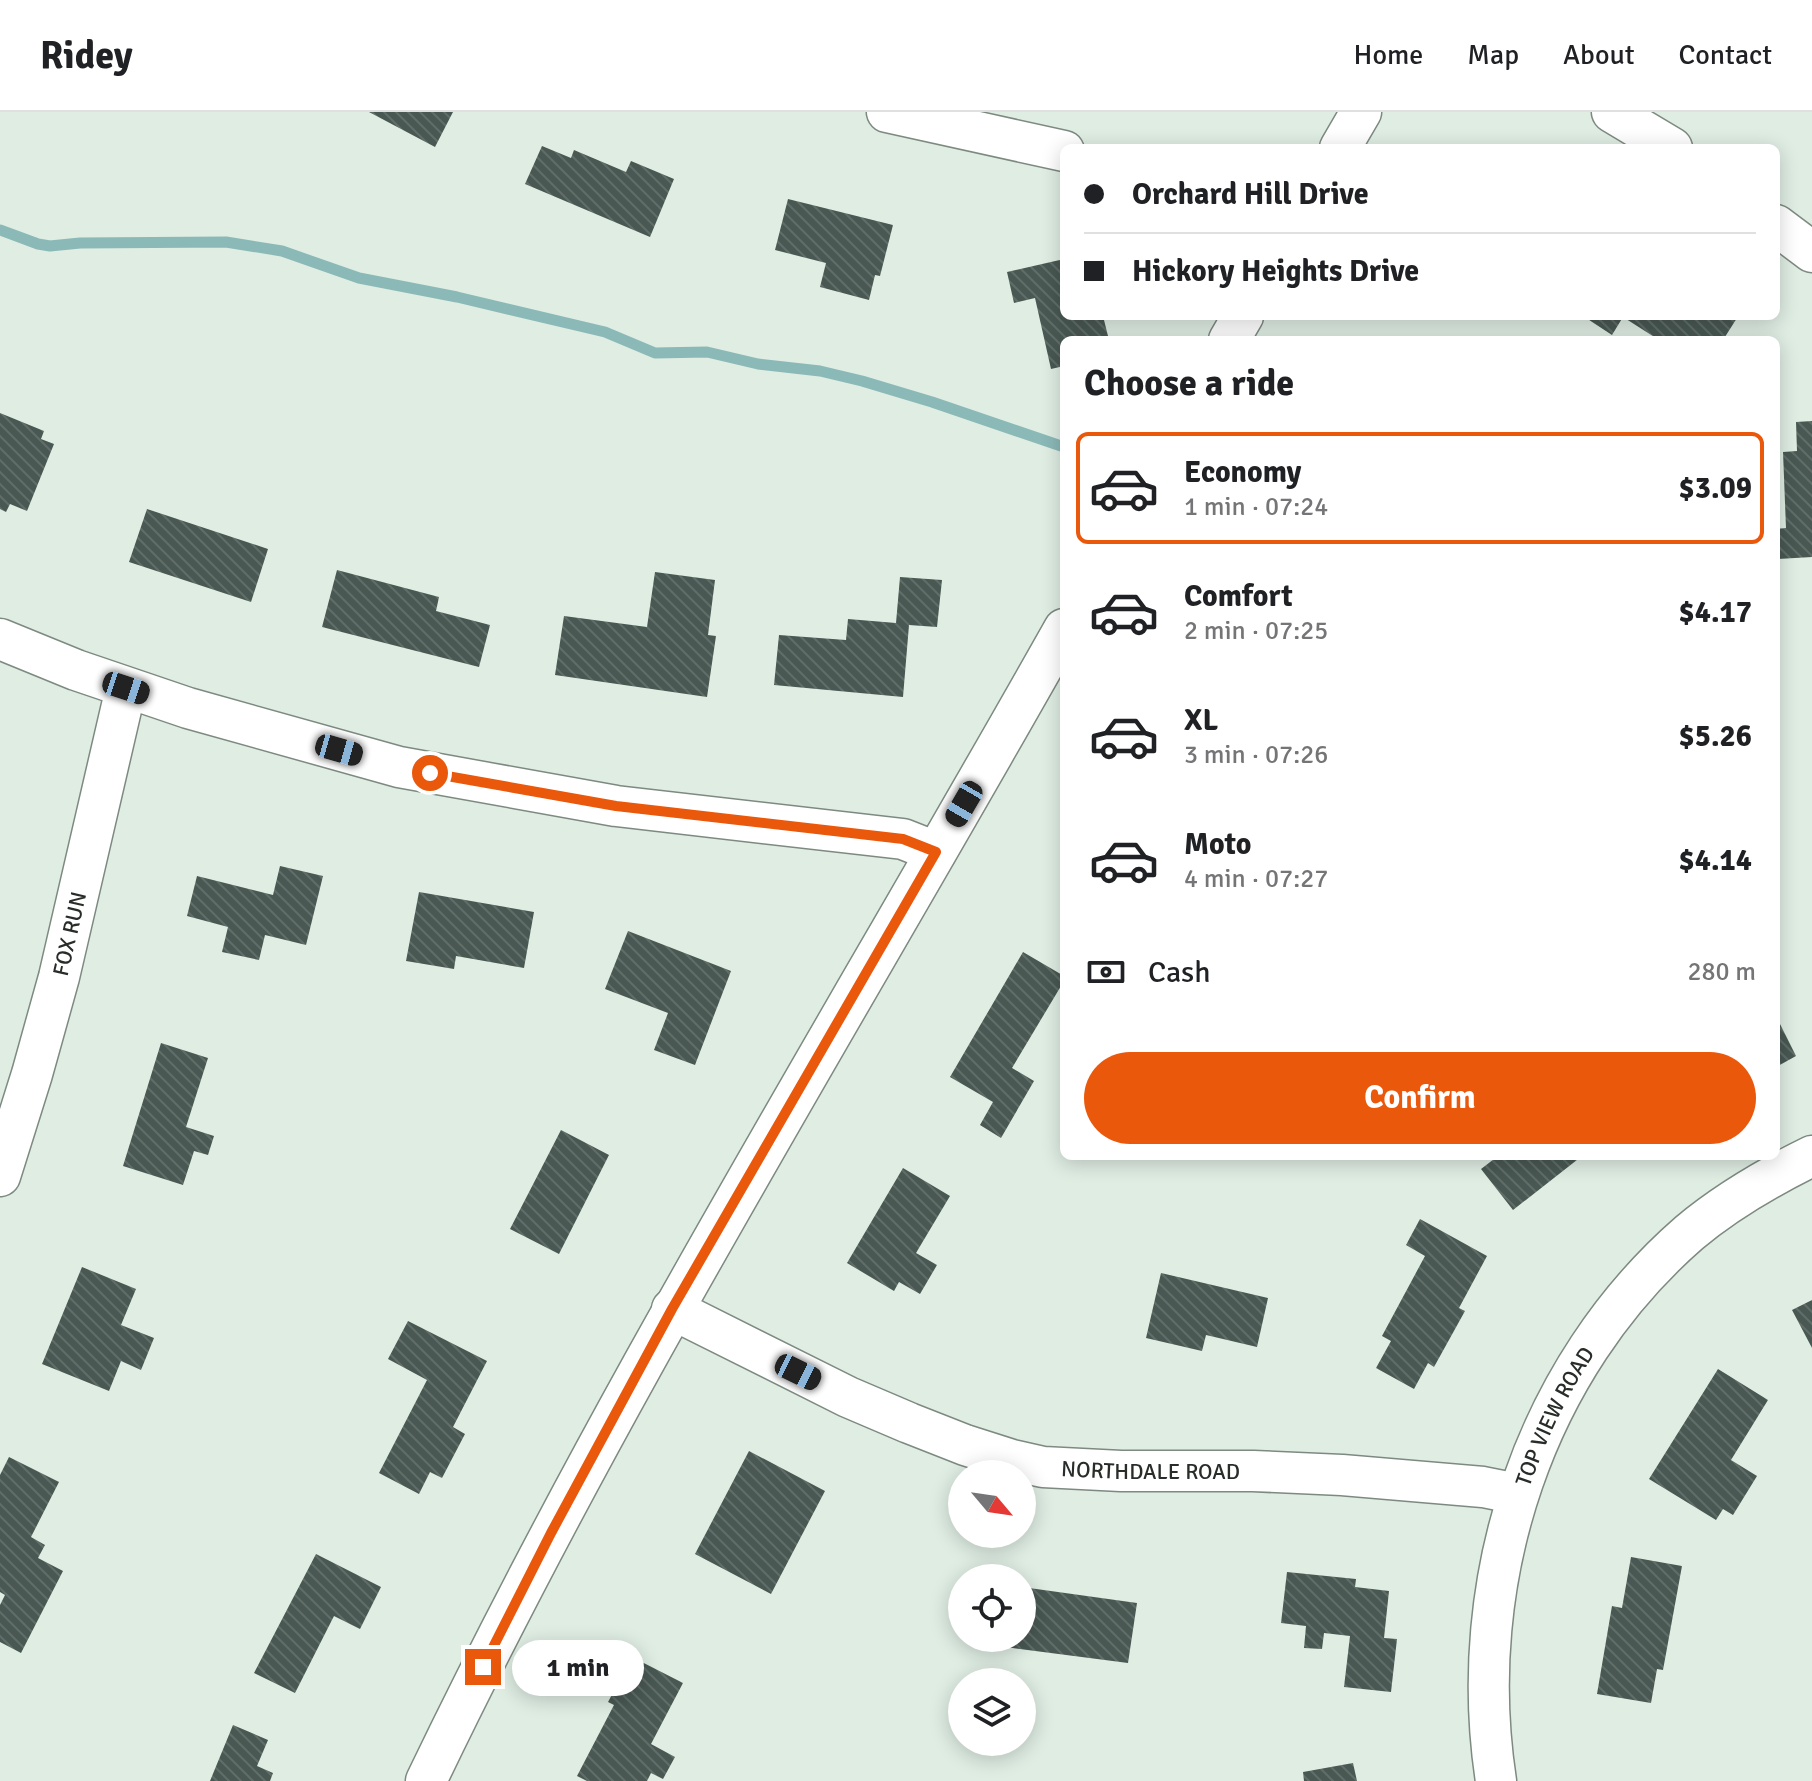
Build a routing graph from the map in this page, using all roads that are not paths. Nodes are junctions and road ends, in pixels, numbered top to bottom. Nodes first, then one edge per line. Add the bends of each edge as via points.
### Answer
1 (887, 112) edge
2 (1361, 112) edge
3 (1612, 112) edge
4 (1342, 144) edge
5 (1665, 144) edge
6 (1060, 150) edge
7 (1780, 228) edge
8 (1812, 252) edge
9 (1060, 636) edge
10 (0, 639) edge
11 (126, 688) junction
12 (936, 852) junction
13 (1812, 1156) edge
14 (0, 1176) edge
15 (672, 1309) junction
16 (1518, 1494) junction
17 (426, 1781) edge
18 (1496, 1781) edge

1 - 6 street
2 - 4 street
3 - 5 street
7 - 8 street
9 - 12 street
10 - 11 street
11 - 12 street via 399,767 644,810 903,839
11 - 14 street, FOX RUN via 59,977
12 - 15 street
13 - 16 street, TOP VIEW ROAD via 1733,1201 1643,1279 1580,1360 1536,1443
15 - 16 street, NORTHDALE ROAD via 909,1423 1043,1467 1342,1475
15 - 17 street
16 - 18 street, TOP VIEW ROAD via 1501,1558 1489,1649 1488,1716

